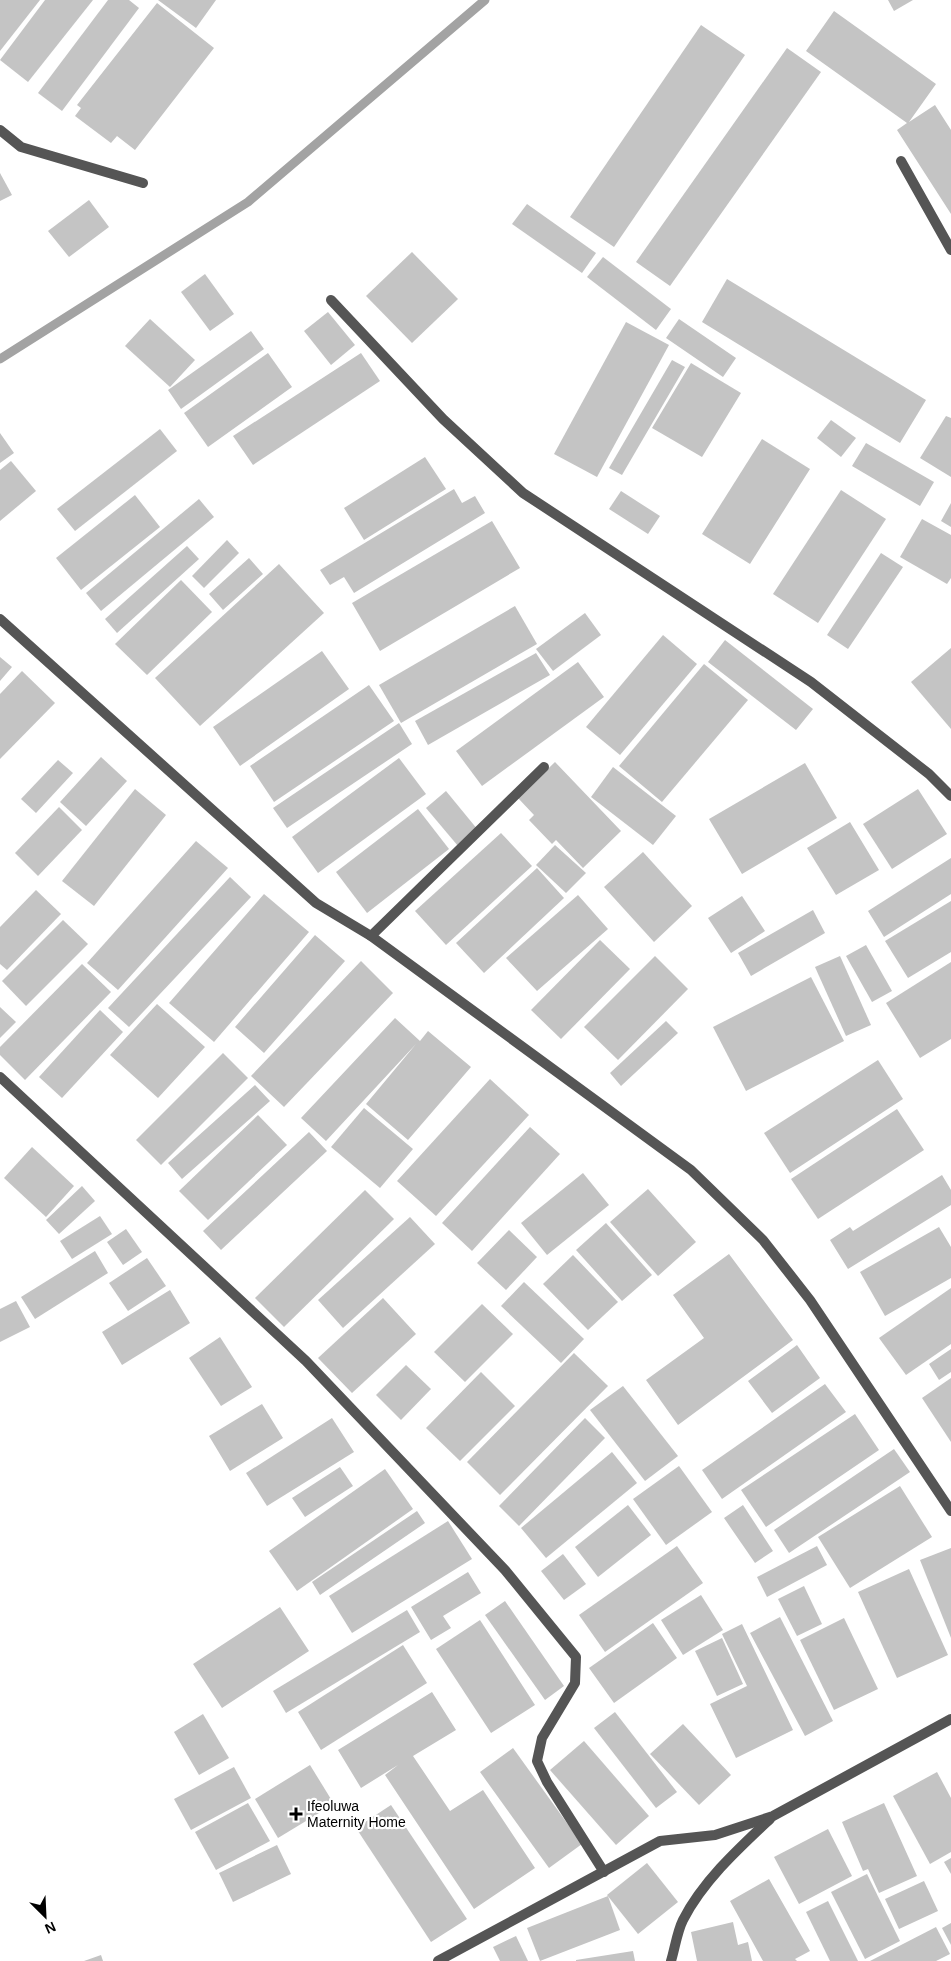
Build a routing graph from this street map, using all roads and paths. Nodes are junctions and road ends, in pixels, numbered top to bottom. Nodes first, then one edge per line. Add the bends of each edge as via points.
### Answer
1 (0, 130) edge
2 (901, 162) dead end
3 (143, 183) dead end
4 (951, 250) edge
5 (331, 300) dead end
6 (0, 619) edge
7 (544, 767) dead end
8 (951, 796) edge
9 (371, 936) junction
10 (0, 1078) edge
11 (951, 1511) edge
12 (951, 1719) edge
13 (773, 1816) junction
14 (604, 1872) junction
15 (438, 1961) edge
16 (671, 1961) edge

1 - 3 street via 21,147
2 - 4 street
5 - 8 street via 444,419 523,492 811,682 929,774
6 - 9 street via 316,902
7 - 9 street
9 - 11 street via 691,1170 762,1240 810,1300
10 - 14 street via 306,1361 505,1570 576,1657 575,1683 542,1738 537,1761
12 - 13 street
13 - 14 street via 715,1835 660,1841
13 - 16 street via 704,1888 682,1921
14 - 15 street

